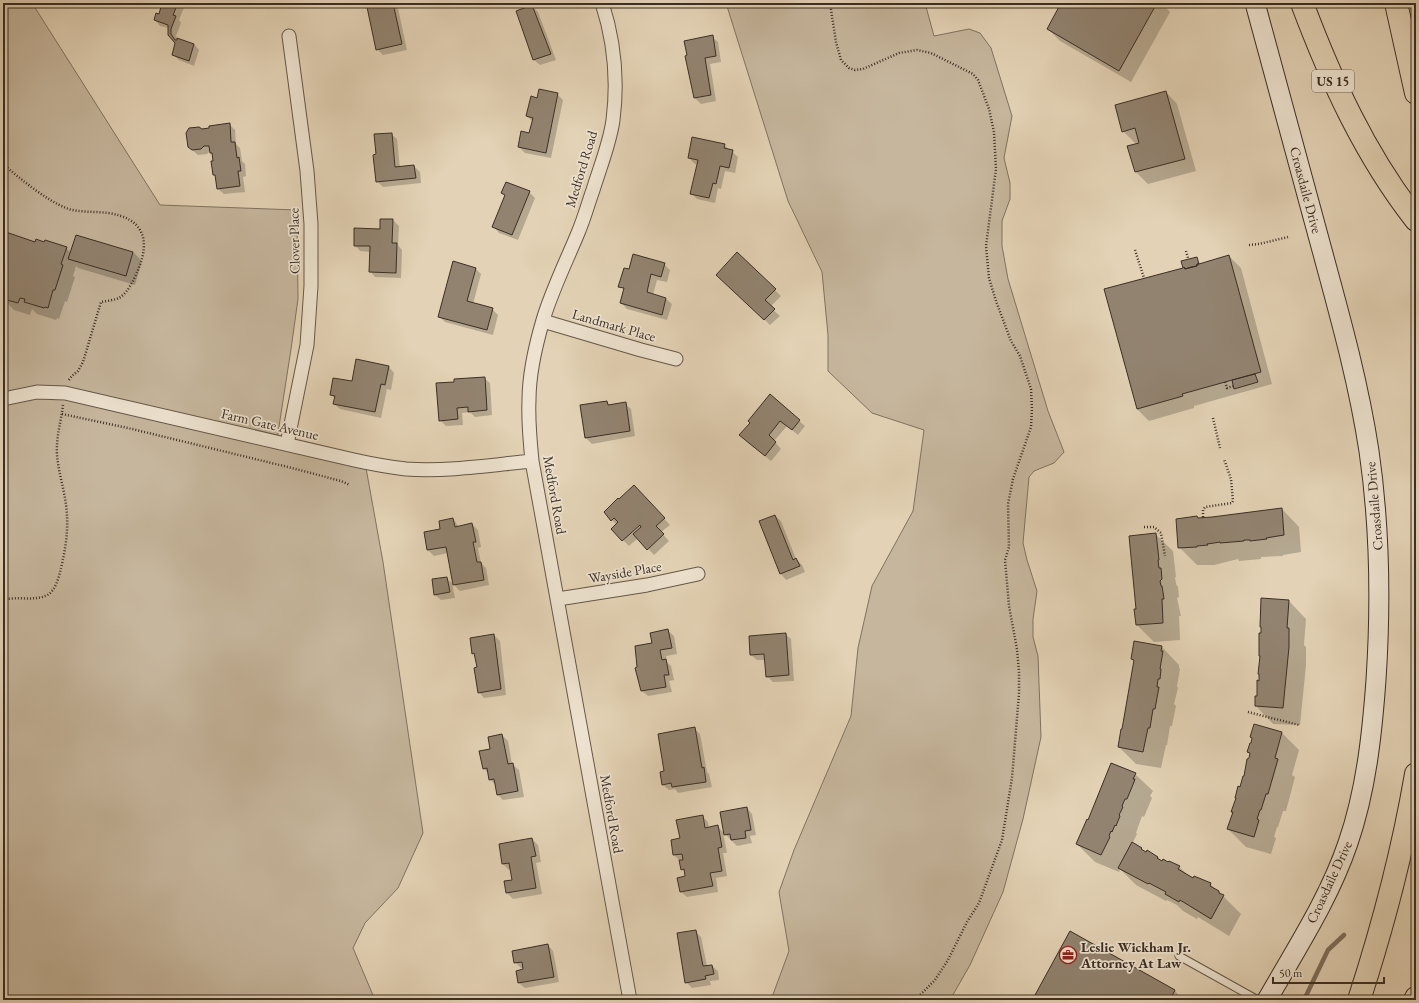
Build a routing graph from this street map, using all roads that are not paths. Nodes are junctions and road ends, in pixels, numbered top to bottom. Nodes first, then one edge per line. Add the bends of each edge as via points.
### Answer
1 (602, 3) edge
2 (1255, 3) edge
3 (1302, 3) edge
4 (1396, 3) edge
5 (289, 36) dead end
6 (1416, 93) edge
7 (1416, 220) edge
8 (543, 321) junction
9 (676, 359) dead end
10 (3, 400) edge
11 (286, 444) junction
12 (532, 461) junction
13 (698, 574) dead end
14 (558, 599) junction
15 (1416, 774) edge
16 (1377, 943) junction
17 (1179, 956) dead end
18 (630, 1000) edge
19 (1258, 1000) edge
20 (1267, 1000) edge
21 (1345, 1000) edge
22 (1360, 1000) edge

1 - 8 street, Medford Road via 614,61 613,121 578,231 555,284
2 - 20 street, Croasdaile Drive via 1346,338 1362,410 1376,519 1379,607 1370,738 1355,819 1330,887
3 - 7 highway, US 15 via 1335,85 1352,119 1372,155
4 - 6 highway
5 - 11 street, Clover Place via 307,171 311,239 307,345
8 - 9 street, Landmark Place
8 - 12 street, Medford Road via 532,370 529,400
10 - 11 street, Farm Gate Avenue via 37,392 65,393
11 - 12 street, Farm Gate Avenue via 382,466 407,469 440,469
12 - 14 street, Medford Road
13 - 14 street, Wayside Place
14 - 18 street, Medford Road
15 - 16 highway via 1392,888
16 - 21 highway
16 - 22 highway
17 - 19 lane

